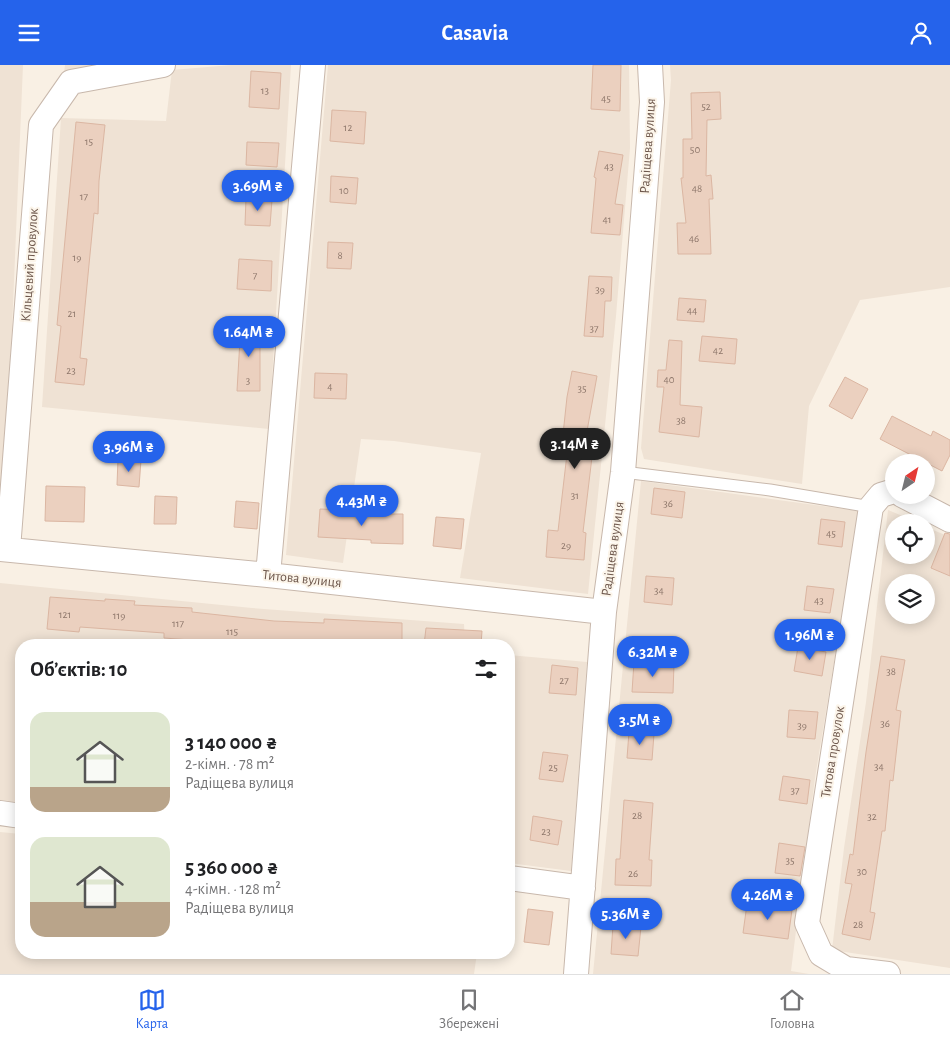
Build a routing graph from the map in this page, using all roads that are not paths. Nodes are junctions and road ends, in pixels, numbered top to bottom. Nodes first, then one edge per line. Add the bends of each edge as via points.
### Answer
1 (163, 65) edge
2 (312, 65) edge
3 (650, 65) edge
4 (623, 471) junction
5 (885, 494) edge
6 (919, 504) edge
7 (871, 507) junction
8 (950, 520) edge
9 (4, 549) edge
10 (268, 575) junction
11 (604, 612) junction
12 (0, 813) edge
13 (15, 815) edge
14 (515, 879) edge
15 (583, 888) junction
16 (576, 974) edge
17 (888, 974) edge

1 - 9 street, Кільцевий провулок via 71,82 41,125
2 - 10 street
3 - 4 street, Радіщева вулиця via 652,102
4 - 7 lane
4 - 11 street, Радіщева вулиця
5 - 7 street
6 - 8 street
7 - 17 street, Титова провулок via 807,923 821,954 846,969
9 - 10 street, Титова вулиця
10 - 11 street, Титова вулиця
11 - 15 street, Радіщева вулиця
12 - 13 street
14 - 15 street
15 - 16 street, Радіщева вулиця

